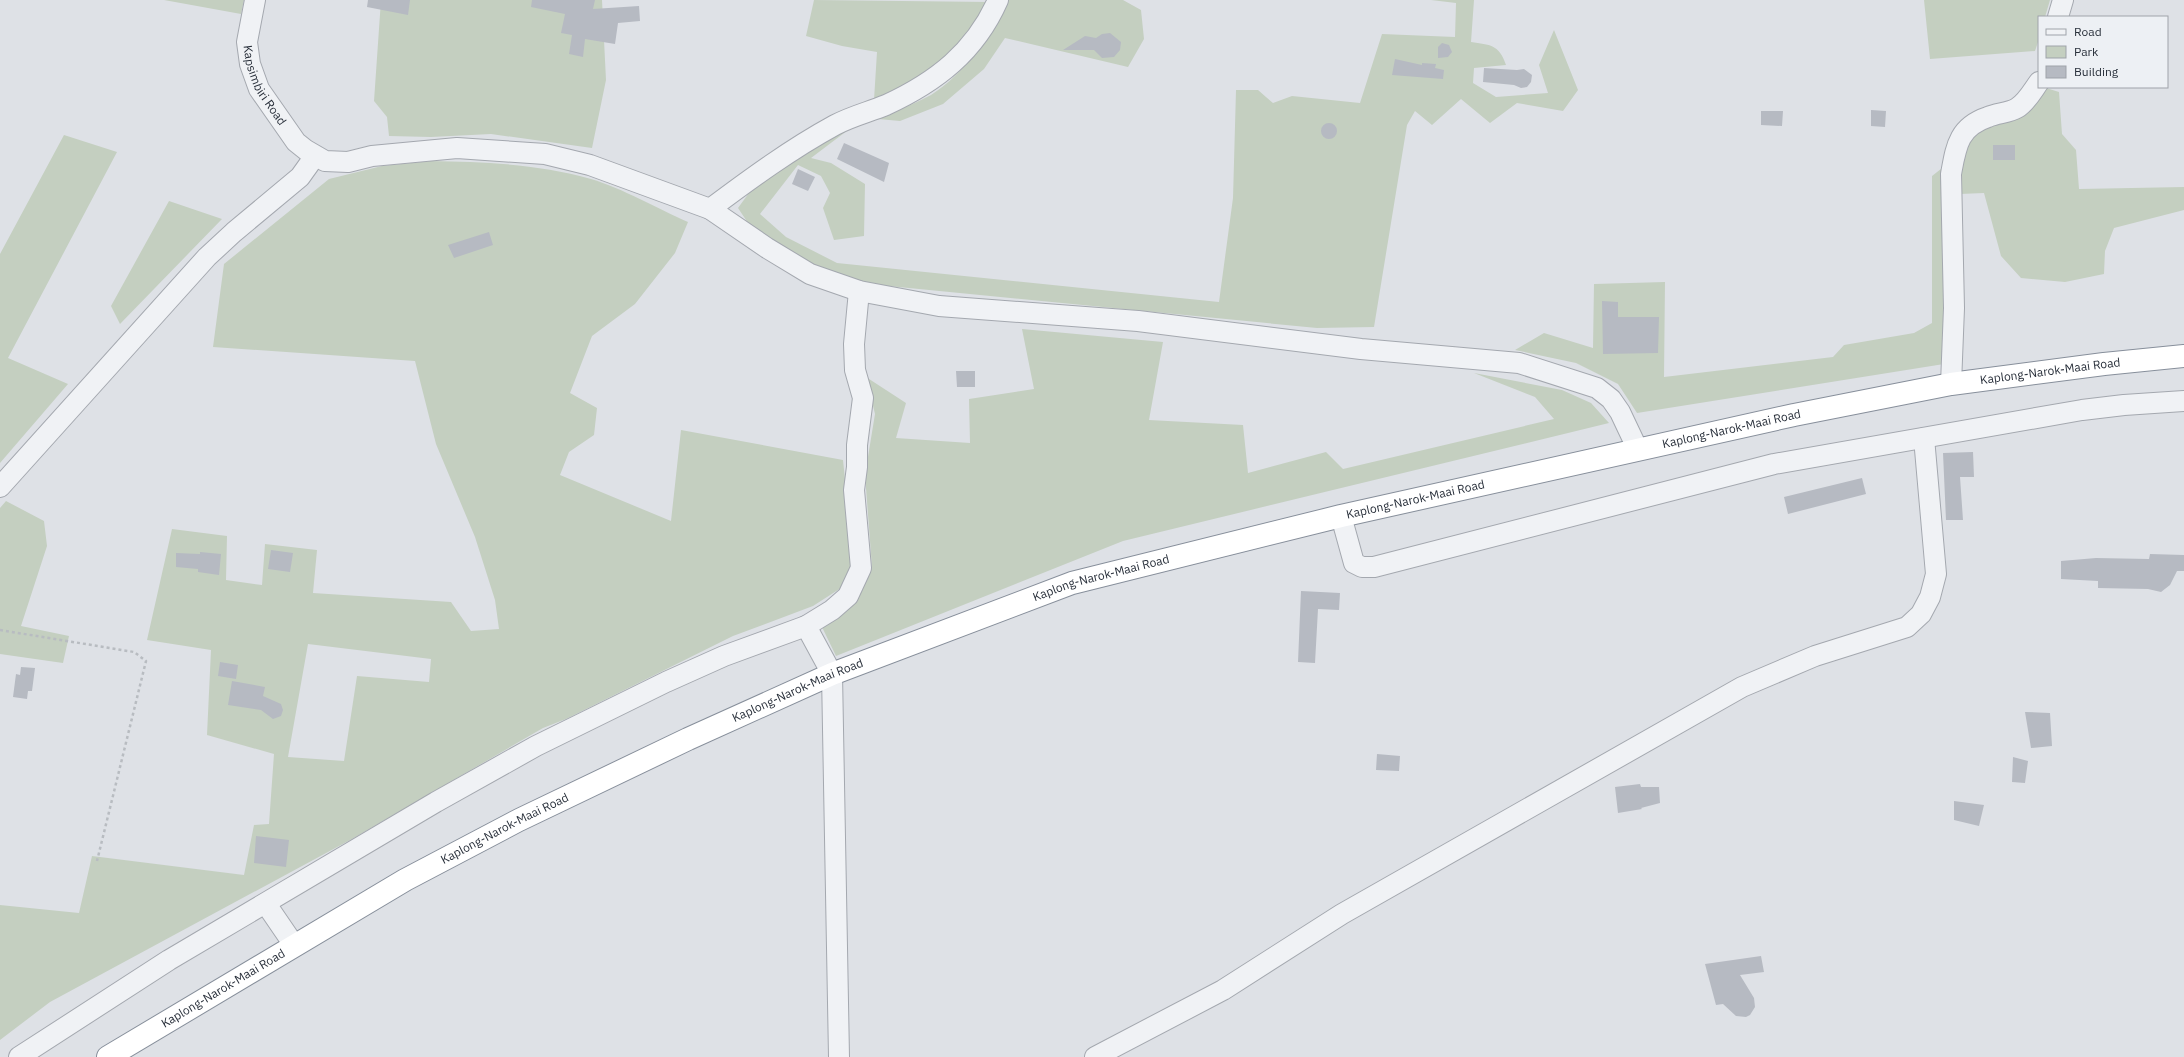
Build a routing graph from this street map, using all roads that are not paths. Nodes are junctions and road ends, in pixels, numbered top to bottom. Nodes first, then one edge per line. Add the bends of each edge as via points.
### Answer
1 (255, 0) edge
2 (998, 0) edge
3 (2063, 0) edge
4 (2058, 16) edge
5 (2038, 83) edge
6 (314, 156) junction
7 (710, 209) junction
8 (859, 291) junction
9 (2184, 356) edge
10 (1951, 384) junction
11 (2184, 401) edge
12 (1924, 438) junction
13 (1638, 450) junction
14 (0, 487) edge
15 (1341, 516) junction
16 (806, 626) junction
17 (832, 674) junction
18 (266, 904) junction
19 (294, 945) junction
20 (19, 1057) edge
21 (108, 1057) edge
22 (839, 1057) edge
23 (1095, 1057) edge

1 - 6 street, Kapsimbiri Road via 247,42 250,64 259,88 296,142
2 - 7 street via 974,40 948,69 885,105 863,112 813,137
3 - 4 street
5 - 10 street via 2017,108 1968,126 1962,134 1955,154 1951,174 1954,308
6 - 7 street via 325,160 348,162 372,156 457,148 545,154 597,168
6 - 14 street via 300,177 207,257
7 - 8 street via 810,274
8 - 13 street via 939,306 1138,321 1360,349 1519,363 1597,388 1611,399 1620,412
8 - 16 street via 854,344 855,370 863,398 854,490 861,568 848,596 832,610
9 - 10 highway, Kaplong-Narok-Maai Road
10 - 13 highway, Kaplong-Narok-Maai Road via 1794,415
11 - 12 street via 2082,410
12 - 15 street via 1774,464 1374,567 1362,567 1354,563
12 - 23 street via 1936,574 1930,597 1921,614 1907,627 1815,656 1742,687 1355,906 1223,990
13 - 15 highway, Kaplong-Narok-Maai Road
15 - 17 highway, Kaplong-Narok-Maai Road via 1072,583
16 - 17 street
16 - 18 street via 709,663 536,746 436,802
17 - 19 highway, Kaplong-Narok-Maai Road via 519,820 406,880
17 - 22 street
18 - 19 street
18 - 20 street via 169,960
19 - 21 highway, Kaplong-Narok-Maai Road

